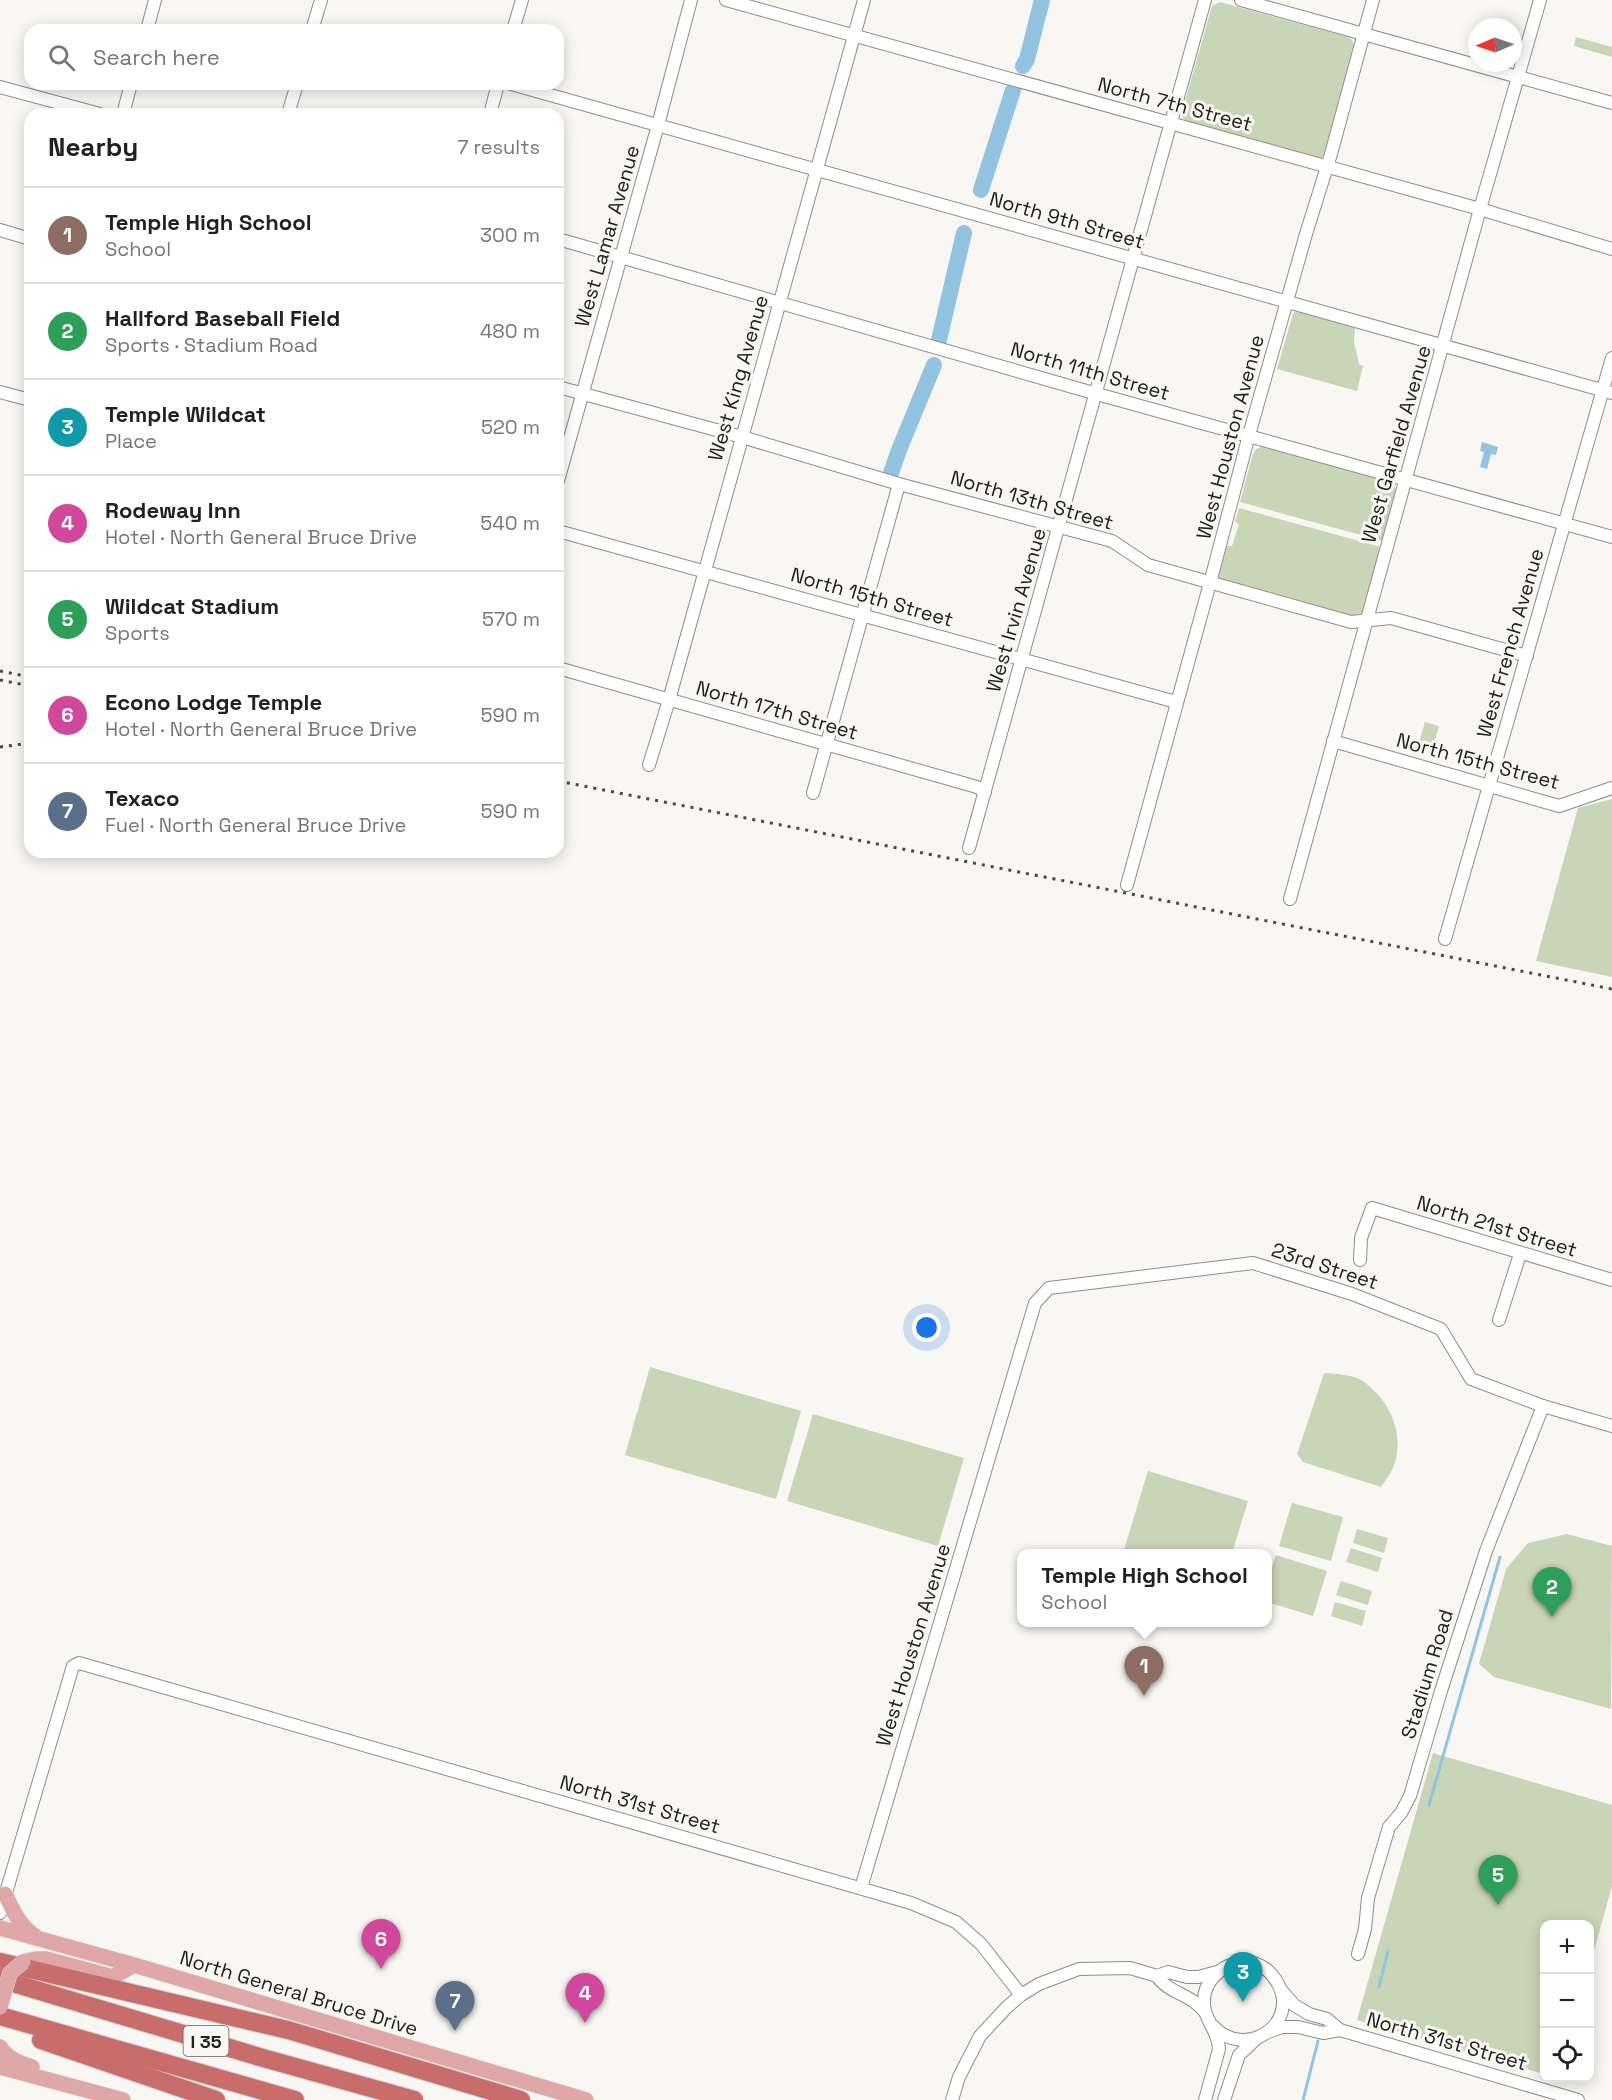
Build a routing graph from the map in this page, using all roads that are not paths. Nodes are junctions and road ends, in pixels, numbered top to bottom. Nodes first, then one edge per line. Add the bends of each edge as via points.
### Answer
1 (155, 0) edge
2 (321, 0) edge
3 (522, 0) edge
4 (691, 0) edge
5 (726, 0) edge
6 (864, 0) edge
7 (1205, 0) edge
8 (1241, 0) edge
9 (1373, 0) edge
10 (1540, 0) edge
11 (149, 24) edge
12 (316, 24) edge
13 (515, 24) edge
14 (1365, 33) junction
15 (854, 36) junction
16 (1518, 76) junction
17 (0, 87) edge
18 (129, 90) edge
19 (295, 90) edge
20 (496, 90) edge
21 (533, 90) edge
22 (1612, 104) edge
23 (78, 108) edge
24 (125, 108) edge
25 (290, 108) edge
26 (492, 108) edge
27 (1170, 123) junction
28 (658, 125) junction
29 (1327, 167) junction
30 (817, 171) junction
31 (1480, 209) junction
32 (0, 230) edge
33 (24, 237) edge
34 (564, 241) edge
35 (1612, 249) edge
36 (621, 258) junction
37 (1133, 259) junction
38 (779, 303) junction
39 (1287, 303) junction
40 (1444, 345) junction
41 (1612, 358) edge
42 (564, 389) edge
43 (0, 392) edge
44 (1607, 392) edge
45 (583, 394) junction
46 (1097, 394) junction
47 (24, 398) edge
48 (1249, 435) junction
49 (742, 437) junction
50 (564, 460) edge
51 (1406, 478) junction
52 (899, 483) junction
53 (1564, 524) junction
54 (1060, 526) junction
55 (564, 533) edge
56 (1612, 537) edge
57 (705, 571) junction
58 (1210, 583) junction
59 (863, 615) junction
60 (1367, 620) junction
61 (1527, 656) junction
62 (1022, 659) junction
63 (564, 671) edge
64 (669, 700) junction
65 (1176, 702) junction
66 (1333, 741) junction
67 (827, 744) junction
68 (649, 765) dead end
69 (1490, 786) junction
70 (1612, 788) edge
71 (985, 792) junction
72 (813, 793) dead end
73 (969, 848) dead end
74 (1127, 885) dead end
75 (1290, 899) dead end
76 (1445, 939) dead end
77 (1520, 1254) junction
78 (1360, 1260) dead end
79 (1612, 1280) edge
80 (1499, 1320) dead end
81 (1544, 1406) junction
82 (1002, 1412) joint
83 (1612, 1426) edge
84 (861, 1888) junction
85 (5, 1890) edge
86 (0, 1912) edge
87 (0, 1928) edge
88 (40, 1939) junction
89 (1358, 1954) dead end
90 (0, 1962) edge
91 (134, 1965) junction
92 (1217, 1972) junction
93 (1157, 1976) junction
94 (0, 1979) edge
95 (1280, 1988) junction
96 (1021, 1995) junction
97 (0, 2007) edge
98 (1205, 2012) junction
99 (0, 2016) edge
100 (0, 2025) edge
101 (1213, 2026) junction
102 (1340, 2030) junction
103 (1263, 2035) junction
104 (0, 2047) edge
105 (3, 2068) edge
106 (70, 2086) junction
107 (1545, 2095) edge
108 (123, 2100) edge
109 (216, 2100) edge
110 (295, 2100) edge
111 (414, 2100) edge
112 (521, 2100) edge
113 (586, 2100) edge
114 (952, 2100) edge
115 (1205, 2100) edge
116 (1224, 2100) edge
117 (1578, 2100) edge

1 - 11 street
2 - 12 street
3 - 13 street
4 - 28 street, West Lamar Avenue
5 - 15 street, North 7th Street
6 - 15 street, West King Avenue
7 - 27 street, West Irvin Avenue
8 - 14 street
9 - 14 street, West Houston Avenue
10 - 16 street, West Garfield Avenue
14 - 16 street
14 - 29 street, West Houston Avenue
15 - 27 street, North 7th Street
15 - 30 street, West King Avenue
16 - 22 street
16 - 31 street, West Garfield Avenue
17 - 23 street
18 - 24 street
19 - 25 street
20 - 26 street
21 - 28 street, North 9th Street
27 - 29 street, North 7th Street
27 - 37 street, West Irvin Avenue
28 - 30 street, North 9th Street
28 - 36 street, West Lamar Avenue
29 - 31 street, North 7th Street
29 - 39 street, West Houston Avenue
30 - 37 street, North 9th Street
30 - 38 street, West King Avenue
31 - 35 street, North 7th Street
31 - 40 street, West Garfield Avenue
32 - 33 street
34 - 36 street, North 11th Street
36 - 38 street, North 11th Street
36 - 45 street, West Lamar Avenue
37 - 39 street, North 9th Street
37 - 46 street, West Irvin Avenue
38 - 46 street, North 11th Street
38 - 49 street, West King Avenue
39 - 40 street, North 9th Street
39 - 48 street, West Houston Avenue
40 - 44 street, North 9th Street
40 - 51 street, West Garfield Avenue
41 - 44 street, West French Avenue
42 - 45 street, North 13th Street
43 - 47 street
44 - 53 street, West French Avenue
45 - 49 street, North 13th Street
45 - 50 street, West Lamar Avenue
46 - 48 street, North 11th Street
46 - 54 street, West Irvin Avenue
48 - 51 street, North 11th Street
48 - 58 street, West Houston Avenue
49 - 52 street, North 13th Street
49 - 57 street, West King Avenue
51 - 53 street, North 11th Street
51 - 60 street, West Garfield Avenue
52 - 54 street, North 13th Street
52 - 59 street
53 - 56 street, North 11th Street
53 - 61 street, West French Avenue
54 - 58 street, North 13th Street via 1112,541 1148,565
54 - 62 street, West Irvin Avenue
55 - 57 street, North 15th Street
57 - 59 street, North 15th Street
57 - 64 street, West King Avenue
58 - 60 street, North 13th Street via 1351,622
58 - 65 street, West Houston Avenue
59 - 62 street, North 15th Street
59 - 67 street
60 - 61 street, North 13th Street via 1391,618
60 - 66 street, West Garfield Avenue
61 - 69 street, West French Avenue
62 - 65 street, North 15th Street
62 - 71 street, West Irvin Avenue
63 - 64 street, North 17th Street
64 - 67 street, North 17th Street
64 - 68 street, West King Avenue
65 - 74 street, West Houston Avenue
66 - 69 street, North 15th Street
66 - 75 street, West Garfield Avenue
67 - 71 street, North 17th Street
67 - 72 street
69 - 70 street, North 15th Street via 1559,806
69 - 76 street, West French Avenue
71 - 73 street, West Irvin Avenue
77 - 78 street, North 21st Street via 1372,1208 1361,1238
77 - 79 street, North 21st Street
77 - 80 street
81 - 82 street, 23rd Street via 1471,1379 1441,1329 1352,1294 1253,1263 1049,1288 1035,1303
81 - 83 street, 23rd Street
81 - 89 street, Stadium Road via 1486,1551 1410,1796 1389,1827 1368,1898
82 - 84 street, West Houston Avenue
84 - 85 street, North 31st Street via 79,1663 74,1666
84 - 96 street, North 31st Street via 956,1922 981,1944
85 - 86 street
85 - 88 main road via 23,1928
87 - 88 main road, North General Bruce Drive
88 - 91 main road, North General Bruce Drive
90 - 112 highway via 288,2030
91 - 97 main road, bridge via 113,1977 46,1959 23,1962 10,1973
91 - 113 main road, North General Bruce Drive
92 - 93 street via 1198,1977 1168,1972
92 - 95 street via 1237,1962 1250,1962 1263,1967
92 - 98 street via 1206,1987
93 - 96 street via 1130,1968 1079,1969
93 - 98 street via 1164,1986 1194,2000
94 - 111 highway, I 35
95 - 102 street, North 31st Street via 1294,2005 1327,2019
95 - 103 street via 1281,2014
96 - 114 street via 980,2036
98 - 101 street
99 - 110 highway, I 35
100 - 109 highway
101 - 103 street via 1229,2038 1241,2041
101 - 115 street via 1219,2049
102 - 103 street, North 31st Street via 1323,2033 1282,2027
102 - 107 street, North 31st Street
103 - 116 street via 1239,2055
104 - 106 main road via 19,2063 62,2076
105 - 106 main road
106 - 108 main road
107 - 117 street, North 31st Street

